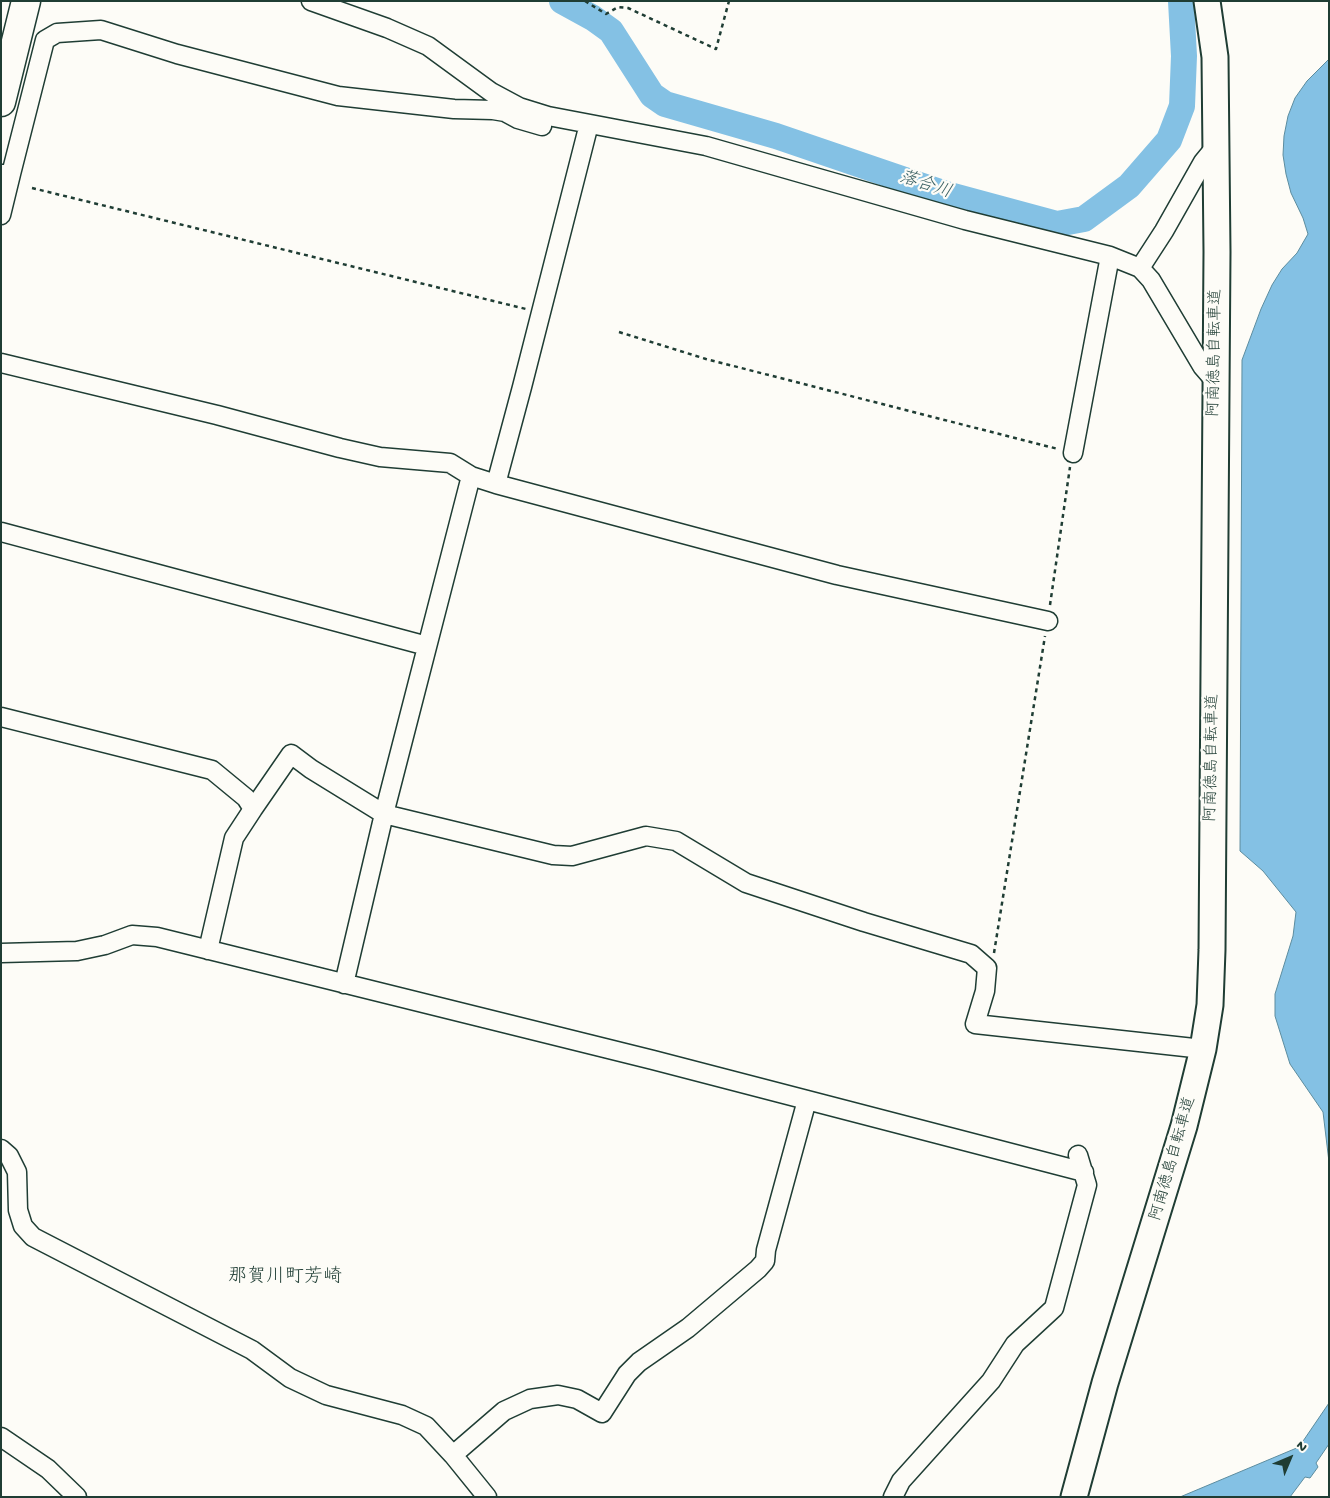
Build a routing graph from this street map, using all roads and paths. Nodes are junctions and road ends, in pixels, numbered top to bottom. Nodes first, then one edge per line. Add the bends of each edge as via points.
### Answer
1 (26, 1) edge
2 (311, 1) edge
3 (585, 1) edge
4 (729, 1) edge
5 (1207, 1) edge
6 (1, 102) edge
7 (588, 129) junction
8 (1217, 145) junction
9 (6, 174) edge
10 (32, 188) dead end
11 (1, 215) edge
12 (1110, 256) junction
13 (1140, 268) junction
14 (532, 311) dead end
15 (619, 332) dead end
16 (1, 364) edge
17 (1215, 381) junction
18 (1073, 452) junction
19 (471, 476) junction
20 (496, 484) junction
21 (1, 532) edge
22 (1048, 621) junction
23 (427, 646) junction
24 (1, 717) edge
25 (253, 809) junction
26 (384, 814) junction
27 (208, 950) junction
28 (1, 953) edge
29 (987, 968) junction
30 (344, 984) junction
31 (1203, 1050) junction
32 (807, 1100) junction
33 (1, 1149) edge
34 (1078, 1155) dead end
35 (1084, 1172) junction
36 (1, 1436) edge
37 (453, 1455) junction
38 (77, 1497) edge
39 (487, 1497) edge
40 (893, 1497) edge
41 (1074, 1497) edge

1 - 6 highway
2 - 7 street via 428,46 491,92 519,107
3 - 4 path via 606,14 618,7 628,8 716,49
5 - 8 main road, 阿南徳島自転車道 via 1215,57
7 - 9 street via 536,125 499,111 338,96 177,54 101,30 57,33 45,40
7 - 12 street via 706,146 965,220
7 - 20 street
8 - 13 street via 1203,162
8 - 17 main road, 阿南徳島自転車道
9 - 11 street
10 - 14 path
12 - 13 street
12 - 18 street
13 - 17 street via 1151,280 1202,366
15 - 18 path via 725,364
16 - 19 street via 380,457 450,463
17 - 31 main road, 阿南徳島自転車道 via 1212,950 1210,1006
18 - 22 path
19 - 20 street
19 - 23 street
20 - 22 street via 837,575
21 - 23 street
22 - 29 path via 993,960
23 - 26 street
24 - 25 street via 212,770 246,798
25 - 26 street via 291,754
25 - 27 street via 234,838
26 - 29 street via 553,855 572,856 646,836 676,841 746,883 971,954
26 - 30 street
27 - 28 street via 157,937 132,935 77,951
27 - 30 street
29 - 31 street via 986,991 975,1024
30 - 32 street
31 - 41 main road, 阿南徳島自転車道 via 1184,1126 1105,1383
32 - 35 street
32 - 37 street via 765,1261 758,1269 688,1328 639,1362 627,1374 602,1413 577,1399 558,1395 530,1399 504,1411
33 - 37 street via 9,1156 16,1172 18,1210 23,1226 33,1238 252,1350 290,1378 326,1395 402,1415 426,1426
34 - 35 street
35 - 40 street via 1087,1185 1054,1308 1015,1344 991,1382 901,1481
36 - 38 street via 48,1469
37 - 39 street

